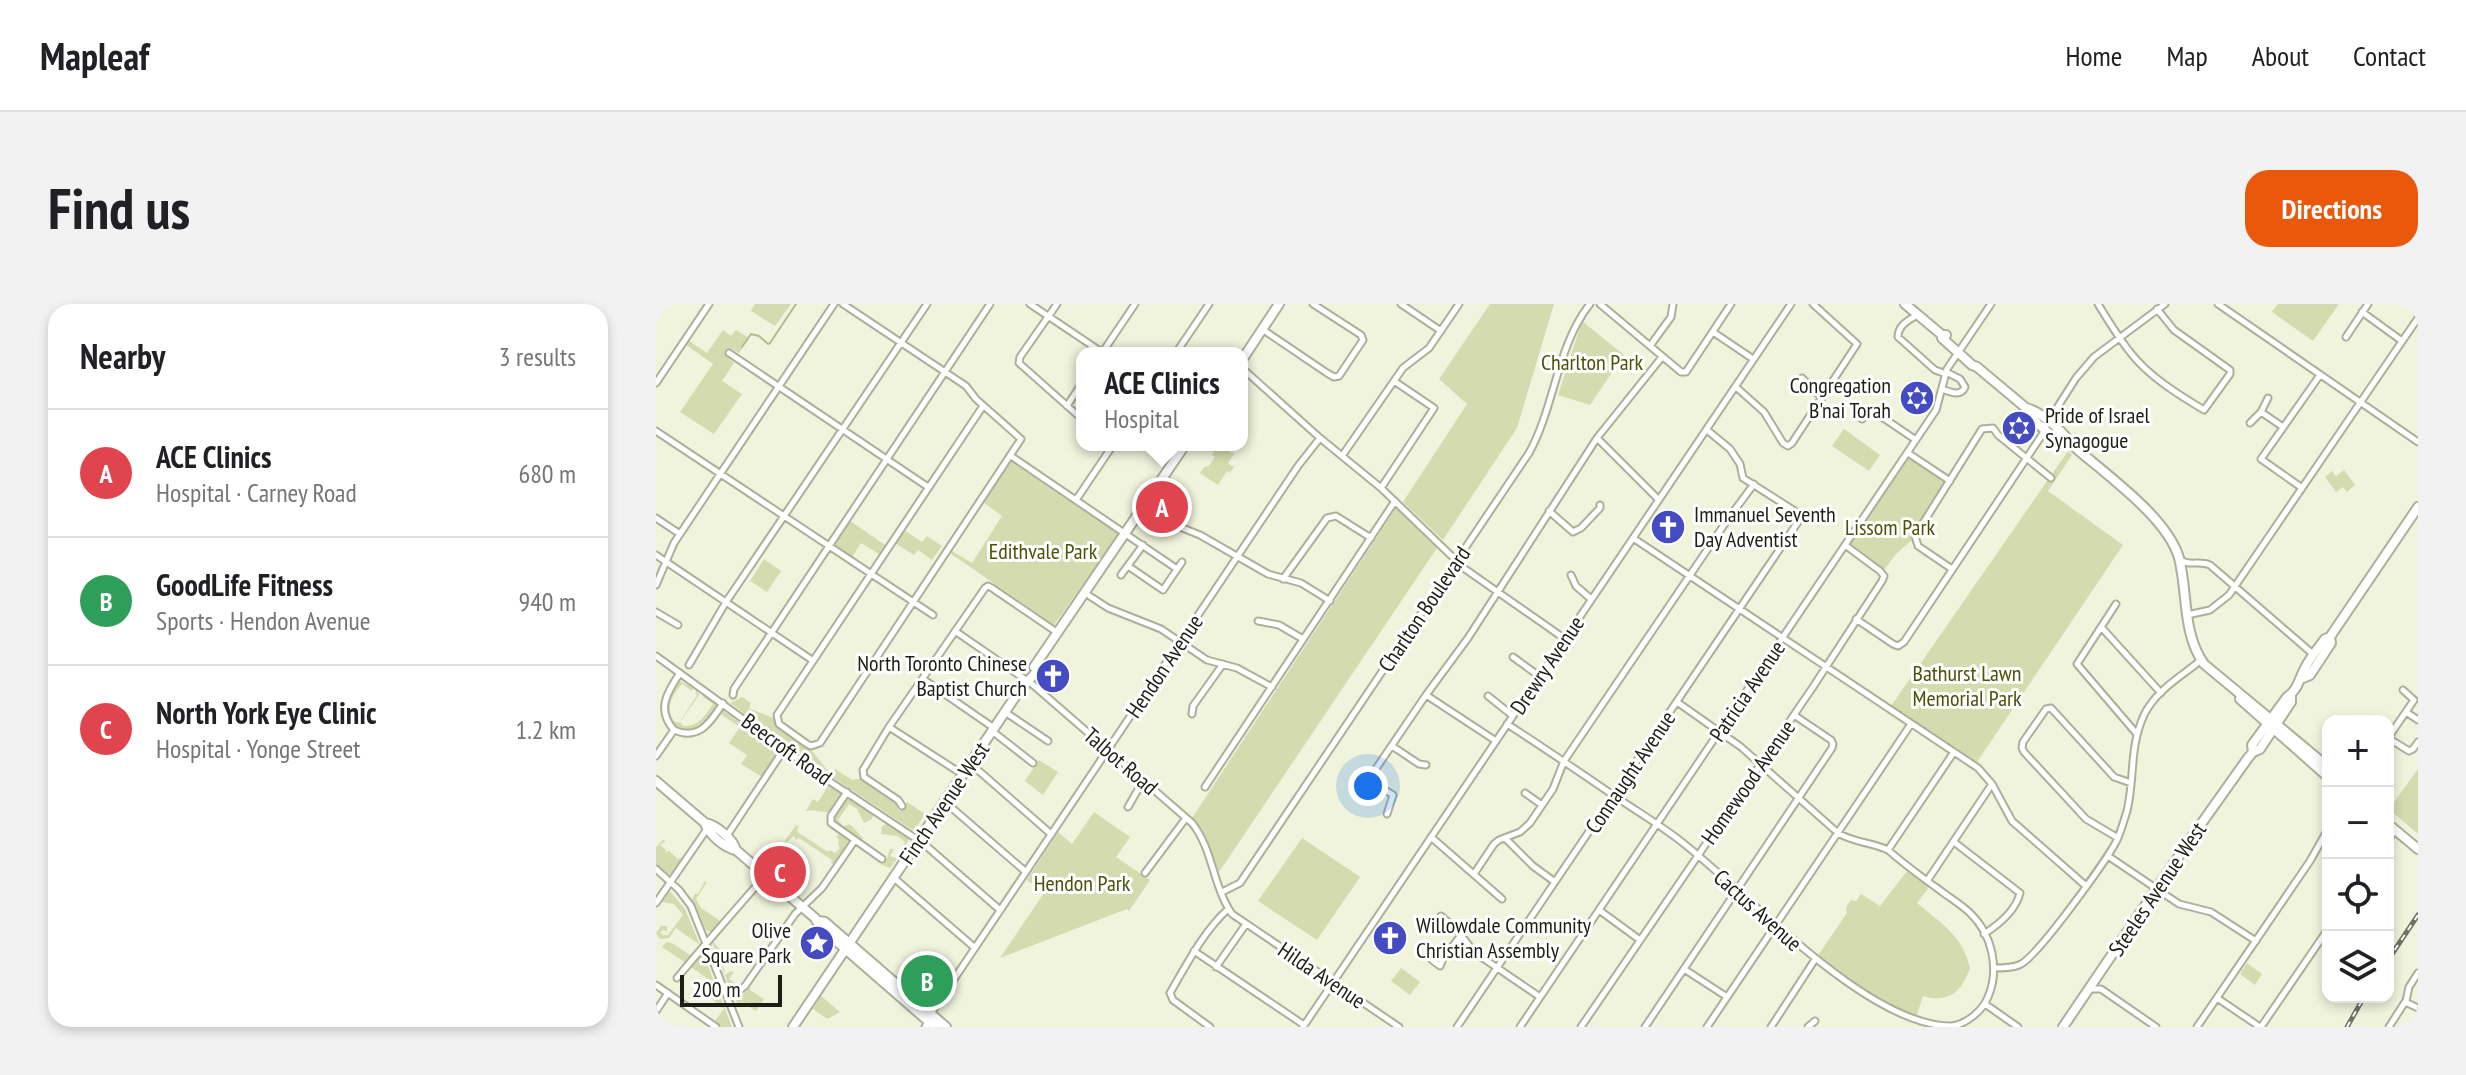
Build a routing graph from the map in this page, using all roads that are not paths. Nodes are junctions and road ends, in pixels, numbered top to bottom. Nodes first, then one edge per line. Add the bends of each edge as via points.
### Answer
1 (709, 304) edge
2 (834, 304) edge
3 (843, 304) edge
4 (927, 304) edge
5 (990, 304) edge
6 (1030, 304) edge
7 (1057, 304) edge
8 (1135, 304) edge
9 (1209, 304) edge
10 (1279, 304) edge
11 (1313, 304) edge
12 (1401, 304) edge
13 (1459, 304) edge
14 (1590, 304) edge
15 (1600, 304) edge
16 (1673, 304) edge
17 (1731, 304) edge
18 (1791, 304) edge
19 (1813, 304) edge
20 (1905, 304) edge
21 (1991, 304) edge
22 (2098, 304) edge
23 (2165, 304) edge
24 (2218, 304) edge
25 (2368, 304) edge
26 (2157, 309) junction
27 (2362, 312) junction
28 (1918, 314) junction
29 (1049, 317) junction
30 (2418, 318) edge
31 (1262, 329) junction
32 (1441, 331) junction
33 (1713, 332) junction
34 (2119, 337) junction
35 (2346, 337) dead end
36 (2402, 341) junction
37 (901, 343) junction
38 (1650, 346) junction
39 (1093, 347) edge
40 (1106, 347) edge
41 (1180, 347) edge
42 (1248, 351) edge
43 (1960, 351) junction
44 (729, 353) dead end
45 (1662, 357) junction
46 (1753, 359) junction
47 (944, 372) junction
48 (1248, 373) edge
49 (1946, 373) junction
50 (2320, 375) junction
51 (1802, 378) dead end
52 (1394, 381) junction
53 (656, 383) edge
54 (778, 387) junction
55 (1736, 387) junction
56 (1942, 389) junction
57 (1076, 392) edge
58 (1822, 398) junction
59 (2268, 398) dead end
60 (2360, 402) junction
61 (983, 406) junction
62 (1067, 406) junction
63 (2261, 412) junction
64 (1076, 414) edge
65 (1862, 419) dead end
66 (2250, 423) dead end
67 (2046, 425) junction
68 (2283, 427) junction
69 (844, 430) junction
70 (1707, 430) junction
71 (656, 431) edge
72 (1320, 438) junction
73 (1597, 438) junction
74 (1916, 440) junction
75 (2418, 442) edge
76 (1109, 451) edge
77 (1181, 451) edge
78 (1908, 453) junction
79 (1011, 456) junction
80 (1342, 456) junction
81 (886, 458) junction
82 (2026, 458) junction
83 (720, 474) junction
84 (2051, 478) dead end
85 (1950, 481) junction
86 (1754, 484) junction
87 (928, 487) junction
88 (1381, 488) junction
89 (2302, 488) junction
90 (1076, 500) junction
91 (1659, 500) junction
92 (1395, 501) junction
93 (1600, 505) dead end
94 (1143, 507) junction
95 (2418, 507) edge
96 (1549, 511) junction
97 (785, 516) junction
98 (656, 518) edge
99 (1126, 533) junction
100 (680, 534) junction
101 (1371, 538) junction
102 (1633, 538) junction
103 (829, 545) junction
104 (1143, 545) junction
105 (1845, 545) junction
106 (656, 555) edge
107 (1237, 556) junction
108 (2179, 558) junction
109 (1457, 560) junction
110 (665, 561) junction
111 (1182, 562) dead end
112 (1128, 566) junction
113 (1177, 569) junction
114 (1952, 569) junction
115 (871, 574) junction
116 (1121, 575) dead end
117 (1571, 575) dead end
118 (1690, 576) junction
119 (1283, 579) junction
120 (656, 585) edge
121 (2235, 586) junction
122 (1497, 591) junction
123 (1085, 593) junction
124 (1591, 599) junction
125 (1330, 601) junction
126 (726, 602) junction
127 (912, 602) junction
128 (2116, 604) dead end
129 (1740, 609) junction
130 (656, 612) edge
131 (933, 615) dead end
132 (2187, 615) junction
133 (1856, 619) junction
134 (1258, 621) dead end
135 (678, 625) dead end
136 (2102, 628) junction
137 (955, 631) junction
138 (771, 632) junction
139 (1058, 633) junction
140 (1783, 638) junction
141 (1303, 639) junction
142 (1565, 639) junction
143 (1180, 643) junction
144 (656, 656) edge
145 (1513, 657) dead end
146 (2317, 657) junction
147 (812, 660) junction
148 (2201, 660) junction
149 (1223, 664) junction
150 (689, 665) dead end
151 (1825, 667) junction
152 (680, 673) junction
153 (1539, 676) junction
154 (923, 679) junction
155 (1027, 680) junction
156 (1272, 687) junction
157 (2403, 690) dead end
158 (2161, 693) junction
159 (733, 695) dead end
160 (1426, 695) junction
161 (1488, 696) dead end
162 (1677, 702) junction
163 (723, 703) junction
164 (660, 712) edge
165 (1005, 712) junction
166 (2406, 712) junction
167 (1192, 714) dead end
168 (1794, 715) junction
169 (1513, 716) junction
170 (2418, 720) edge
171 (2272, 723) junction
172 (1507, 724) junction
173 (1911, 724) junction
174 (889, 727) junction
175 (993, 729) junction
176 (2394, 729) edge
177 (674, 730) junction
178 (1720, 731) junction
179 (2136, 733) junction
180 (1048, 741) dead end
181 (1496, 741) junction
182 (2394, 742) edge
183 (2418, 742) edge
184 (1392, 746) junction
185 (785, 748) junction
186 (1108, 750) junction
187 (1954, 752) junction
188 (656, 756) edge
189 (1564, 761) junction
190 (2322, 762) edge
191 (1033, 763) dead end
192 (1760, 763) junction
193 (971, 764) junction
194 (1426, 765) dead end
195 (2322, 771) edge
196 (963, 775) junction
197 (656, 781) edge
198 (1143, 781) junction
199 (2131, 783) junction
200 (1992, 784) junction
201 (1205, 787) dead end
202 (847, 792) junction
203 (1525, 793) dead end
204 (1615, 796) junction
205 (1799, 799) junction
206 (945, 802) junction
207 (1542, 805) junction
208 (902, 806) dead end
209 (1128, 807) dead end
210 (1387, 814) dead end
211 (1186, 818) junction
212 (1657, 824) junction
213 (706, 826) junction
214 (2394, 829) edge
215 (1838, 833) junction
216 (1051, 834) junction
217 (1431, 837) junction
218 (1505, 838) junction
219 (2118, 838) junction
220 (724, 839) junction
221 (855, 840) junction
222 (919, 840) junction
223 (2322, 840) edge
224 (1954, 842) junction
225 (2418, 849) edge
226 (1888, 850) junction
227 (1697, 855) junction
228 (2108, 856) junction
229 (882, 859) dead end
230 (656, 869) edge
231 (1026, 872) junction
232 (1145, 873) dead end
233 (1474, 874) junction
234 (766, 875) junction
235 (894, 878) junction
236 (1927, 881) junction
237 (670, 882) junction
238 (1555, 882) junction
239 (2086, 886) junction
240 (2156, 889) junction
241 (1737, 891) junction
242 (1222, 892) junction
243 (1502, 899) dead end
244 (656, 903) edge
245 (802, 906) junction
246 (1228, 909) junction
247 (1000, 910) junction
248 (1599, 910) junction
249 (1441, 916) dead end
250 (1246, 924) junction
251 (1775, 925) junction
252 (2327, 931) edge
253 (1984, 934) junction
254 (1461, 935) junction
255 (1640, 940) junction
256 (2256, 941) junction
257 (706, 942) junction
258 (847, 946) junction
259 (975, 948) junction
260 (1194, 951) junction
261 (1432, 960) dead end
262 (1814, 961) junction
263 (1216, 967) junction
264 (1497, 968) junction
265 (1994, 968) junction
266 (1684, 969) junction
267 (2418, 973) edge
268 (2100, 974) junction
269 (677, 978) dead end
270 (1333, 983) junction
271 (656, 985) edge
272 (2089, 989) junction
273 (2101, 989) junction
274 (668, 993) junction
275 (1540, 997) junction
276 (1727, 997) junction
277 (2217, 998) junction
278 (728, 999) junction
279 (2406, 1001) junction
280 (1985, 1004) junction
281 (2418, 1008) edge
282 (656, 1011) edge
283 (1815, 1021) dead end
284 (930, 1022) edge
285 (1304, 1026) edge
286 (1583, 1026) edge
287 (1953, 1026) edge
288 (716, 1027) edge
289 (739, 1027) edge
290 (793, 1027) edge
291 (946, 1027) edge
292 (1210, 1027) edge
293 (1399, 1027) edge
294 (1457, 1027) edge
295 (1520, 1027) edge
296 (1645, 1027) edge
297 (1707, 1027) edge
298 (1772, 1027) edge
299 (1808, 1027) edge
300 (2018, 1027) edge
301 (2063, 1027) edge
302 (2156, 1027) edge
303 (2197, 1027) edge
304 (2260, 1027) edge
305 (2389, 1027) edge

1 - 53 street
2 - 54 street
3 - 37 street
4 - 37 street
5 - 47 street
6 - 29 street
7 - 29 street
8 - 40 street
9 - 41 street
10 - 31 main road
11 - 31 street via 1363,340 1339,376
12 - 32 street
13 - 32 street
14 - 109 street, Charlton Boulevard via 1576,321 1541,430
15 - 38 street
16 - 38 street via 1671,317
17 - 33 street
18 - 46 street, Drewry Avenue
19 - 58 street via 1857,344
20 - 28 main road
21 - 43 street, Patricia Avenue
22 - 34 street
23 - 26 street
24 - 50 street
25 - 27 street
26 - 34 street
26 - 34 street via 2174,330 2230,370 2206,408 2147,370
27 - 35 street
27 - 36 street
28 - 43 main road
28 - 49 street via 1905,322 1898,337 1935,370
29 - 39 street
29 - 62 street via 1019,363
30 - 36 street
31 - 42 main road
32 - 52 street
33 - 45 street via 1686,372
33 - 46 street
34 - 67 street via 2082,370
36 - 60 street
37 - 47 street
37 - 69 street
38 - 45 street
43 - 49 street, Patricia Avenue
43 - 67 main road
44 - 54 street
45 - 73 street
46 - 55 street, Drewry Avenue
47 - 61 street
47 - 81 street
48 - 72 street
49 - 56 street, Patricia Avenue
49 - 56 street via 1960,379 1965,389
50 - 60 street
50 - 68 street
51 - 58 street
52 - 80 street
52 - 88 street via 1434,408
54 - 69 street
54 - 83 street
55 - 58 street via 1766,415 1786,446
55 - 70 street, Drewry Avenue
56 - 74 street, Patricia Avenue via 1936,410
57 - 62 street
59 - 63 street
60 - 75 street
60 - 89 street
61 - 79 street via 1021,439
61 - 87 street
62 - 64 street
63 - 66 street
63 - 68 street
65 - 74 street via 1873,411
67 - 82 street
67 - 108 main road via 2152,515 2171,537
68 - 89 street via 2261,459
69 - 81 street
69 - 97 street
70 - 86 street via 1730,449 1743,478
70 - 91 street, Drewry Avenue
71 - 83 street
72 - 80 street
72 - 107 street, Hendon Avenue
73 - 91 street
73 - 96 street
74 - 78 street, Patricia Avenue
76 - 90 street
77 - 94 main road, Finch Avenue West
78 - 85 street
78 - 105 street, Patricia Avenue
79 - 90 street
79 - 127 street
80 - 88 street
81 - 87 street
81 - 103 street
82 - 84 street
82 - 85 street via 1988,427
82 - 114 street
83 - 97 street
83 - 100 street
85 - 114 street via 1914,538
86 - 118 street
86 - 129 street, Connaught Avenue via 1800,519
87 - 115 street
88 - 92 street
89 - 121 street
90 - 99 street
91 - 102 street, Drewry Avenue
92 - 101 street
92 - 109 street
93 - 96 street via 1573,532
94 - 99 main road, Finch Avenue West
94 - 107 street
95 - 146 main road, Steeles Avenue West
96 - 122 street
97 - 103 street
97 - 126 street
98 - 100 street
99 - 104 street
99 - 123 main road, Finch Avenue West
100 - 110 street
101 - 119 street via 1331,515
101 - 125 street
102 - 118 street
102 - 124 street, Drewry Avenue
103 - 115 street
103 - 138 street
104 - 112 street
104 - 113 street
105 - 133 street, Homewood Avenue via 1884,576
105 - 140 street, Patricia Avenue
106 - 110 street
107 - 119 street
107 - 143 street, Hendon Avenue
108 - 121 street via 2210,565
108 - 132 main road
109 - 122 street
109 - 242 street, Charlton Boulevard via 1240,883
110 - 120 street
110 - 126 street
111 - 113 street
112 - 113 street via 1161,593
112 - 116 street
114 - 133 street via 1898,646
115 - 127 street
115 - 147 street
117 - 124 street
118 - 129 street
118 - 189 street
119 - 125 street via 1301,583
121 - 132 street via 2220,605
121 - 146 street
122 - 142 street
122 - 160 street
123 - 139 main road, Finch Avenue West
123 - 143 street
124 - 142 street, Drewry Avenue
125 - 141 street
126 - 138 street
126 - 150 street
127 - 131 street
127 - 147 street via 820,743 811,746 779,724 777,715
128 - 136 street
129 - 140 street
129 - 162 street, Connaught Avenue
130 - 135 street
132 - 148 main road
133 - 151 street, Homewood Avenue
134 - 141 street via 1279,625
136 - 158 street
136 - 179 street via 2078,668
137 - 139 street via 988,586
137 - 154 street
137 - 155 street, Talbot Road
138 - 147 street
138 - 159 street
139 - 155 main road, Finch Avenue West
140 - 151 street
140 - 178 street, Patricia Avenue
141 - 156 street
142 - 153 street, Drewry Avenue
143 - 149 street
143 - 186 street, Hendon Avenue
144 - 152 street, Beecroft Road
145 - 153 street
146 - 171 main road, Steeles Avenue West
148 - 158 street
148 - 171 main road via 2240,700
149 - 156 street
149 - 167 street
151 - 168 street, Homewood Avenue
151 - 173 street
152 - 163 street, Beecroft Road
152 - 164 street
153 - 169 street, Drewry Avenue
154 - 174 street
154 - 175 street
155 - 165 main road, Finch Avenue West
155 - 186 street, Talbot Road
156 - 201 street
157 - 166 street via 2414,698
158 - 179 street
160 - 181 street
160 - 184 street
161 - 169 street
162 - 178 street
162 - 204 street, Connaught Avenue
163 - 177 street via 701,730
163 - 185 street, Beecroft Road
164 - 177 street
165 - 175 main road, Finch Avenue West
165 - 180 street
166 - 170 street
166 - 176 street
168 - 192 street, Homewood Avenue
168 - 205 street via 1833,744
169 - 172 street, Drewry Avenue
171 - 190 main road
171 - 195 main road
171 - 240 main road, Steeles Avenue West
172 - 181 street, Drewry Avenue
172 - 189 street, Cactus Avenue
173 - 187 street
173 - 215 street
174 - 196 street
174 - 208 street via 863,770 864,777
175 - 191 street
175 - 193 main road, Finch Avenue West
177 - 188 street
178 - 192 street
178 - 212 street, Patricia Avenue
179 - 199 street
181 - 217 street, Drewry Avenue
182 - 183 street via 2407,750
184 - 194 street
184 - 210 street via 1371,776 1393,795
185 - 202 street, Beecroft Road
185 - 220 street
186 - 198 street, Talbot Road
186 - 216 street, Hendon Avenue
187 - 200 street
187 - 226 street
189 - 204 street, Cactus Avenue
189 - 207 street
192 - 205 street
192 - 227 street, Homewood Avenue
193 - 196 main road, Finch Avenue West
193 - 216 street
196 - 206 main road, Finch Avenue West
197 - 213 main road
198 - 209 street
198 - 211 street, Talbot Road
199 - 219 street
199 - 219 street via 2114,777 2051,708 2023,742 2024,752 2080,813
200 - 224 street
200 - 239 street via 2012,821
202 - 221 street via 830,821
202 - 222 street, Beecroft Road
203 - 207 street
204 - 212 street, Cactus Avenue
204 - 238 street, Connaught Avenue
205 - 215 street
205 - 241 street
206 - 222 main road, Finch Avenue West
206 - 231 street
207 - 218 street via 1525,828
211 - 232 street
211 - 242 street, Talbot Road via 1203,840
212 - 227 street, Cactus Avenue
212 - 248 street, Patricia Avenue
213 - 220 main road via 711,824
213 - 237 street
214 - 225 main road
215 - 226 street
215 - 251 street
216 - 231 street, Hendon Avenue
217 - 233 street
217 - 270 street, Drewry Avenue
218 - 233 street via 1494,844
218 - 238 street
219 - 228 street
220 - 234 main road
221 - 229 street
221 - 245 street via 821,889
222 - 235 main road, Finch Avenue West
222 - 247 street, Beecroft Road
223 - 256 street
224 - 236 street
224 - 253 street via 2020,893 1999,923
226 - 236 street
227 - 241 street, Cactus Avenue
227 - 255 street, Homewood Avenue
228 - 239 street
228 - 240 street
230 - 237 street
231 - 247 street, Hendon Avenue
233 - 243 street
234 - 245 main road
234 - 257 street
235 - 258 main road, Finch Avenue West
235 - 259 street
236 - 253 street via 1970,913
237 - 244 street
237 - 257 street via 691,906
238 - 264 street, Connaught Avenue
239 - 265 street via 2027,960
240 - 256 street via 2183,906 2211,912
240 - 268 main road, Steeles Avenue West
241 - 251 street, Cactus Avenue
241 - 266 street
242 - 246 street, Talbot Road
245 - 258 main road
245 - 278 street via 747,984
246 - 250 street
246 - 260 street
247 - 259 street, Hendon Avenue
248 - 255 street
248 - 275 street, Patricia Avenue
249 - 254 street
250 - 263 street
250 - 270 street, Hilda Avenue
251 - 262 street, Cactus Avenue
251 - 276 street
252 - 304 street
253 - 265 street
254 - 261 street via 1440,966
254 - 264 street
255 - 286 street, Homewood Avenue
256 - 277 street
257 - 269 street
257 - 278 street
258 - 284 main road
258 - 290 main road, Finch Avenue West
259 - 284 street, Hendon Avenue
260 - 263 street
260 - 292 street via 1170,997
262 - 287 street, Cactus Avenue via 1898,1018 1923,1026
262 - 298 street
263 - 285 street
264 - 275 street
264 - 294 street, Connaught Avenue
265 - 280 street
266 - 276 street
266 - 296 street
267 - 279 street
268 - 272 main road, Steeles Avenue West
268 - 273 street
270 - 285 street, Drewry Avenue
270 - 293 street, Hilda Avenue
271 - 274 street
272 - 273 street
272 - 301 main road, Steeles Avenue West
273 - 302 street
274 - 282 street
274 - 288 street
275 - 295 street, Patricia Avenue
276 - 297 street
277 - 303 street
277 - 304 street
278 - 289 street
279 - 281 street
279 - 305 street
280 - 287 street, Cactus Avenue
280 - 300 street
283 - 299 street
284 - 291 main road

